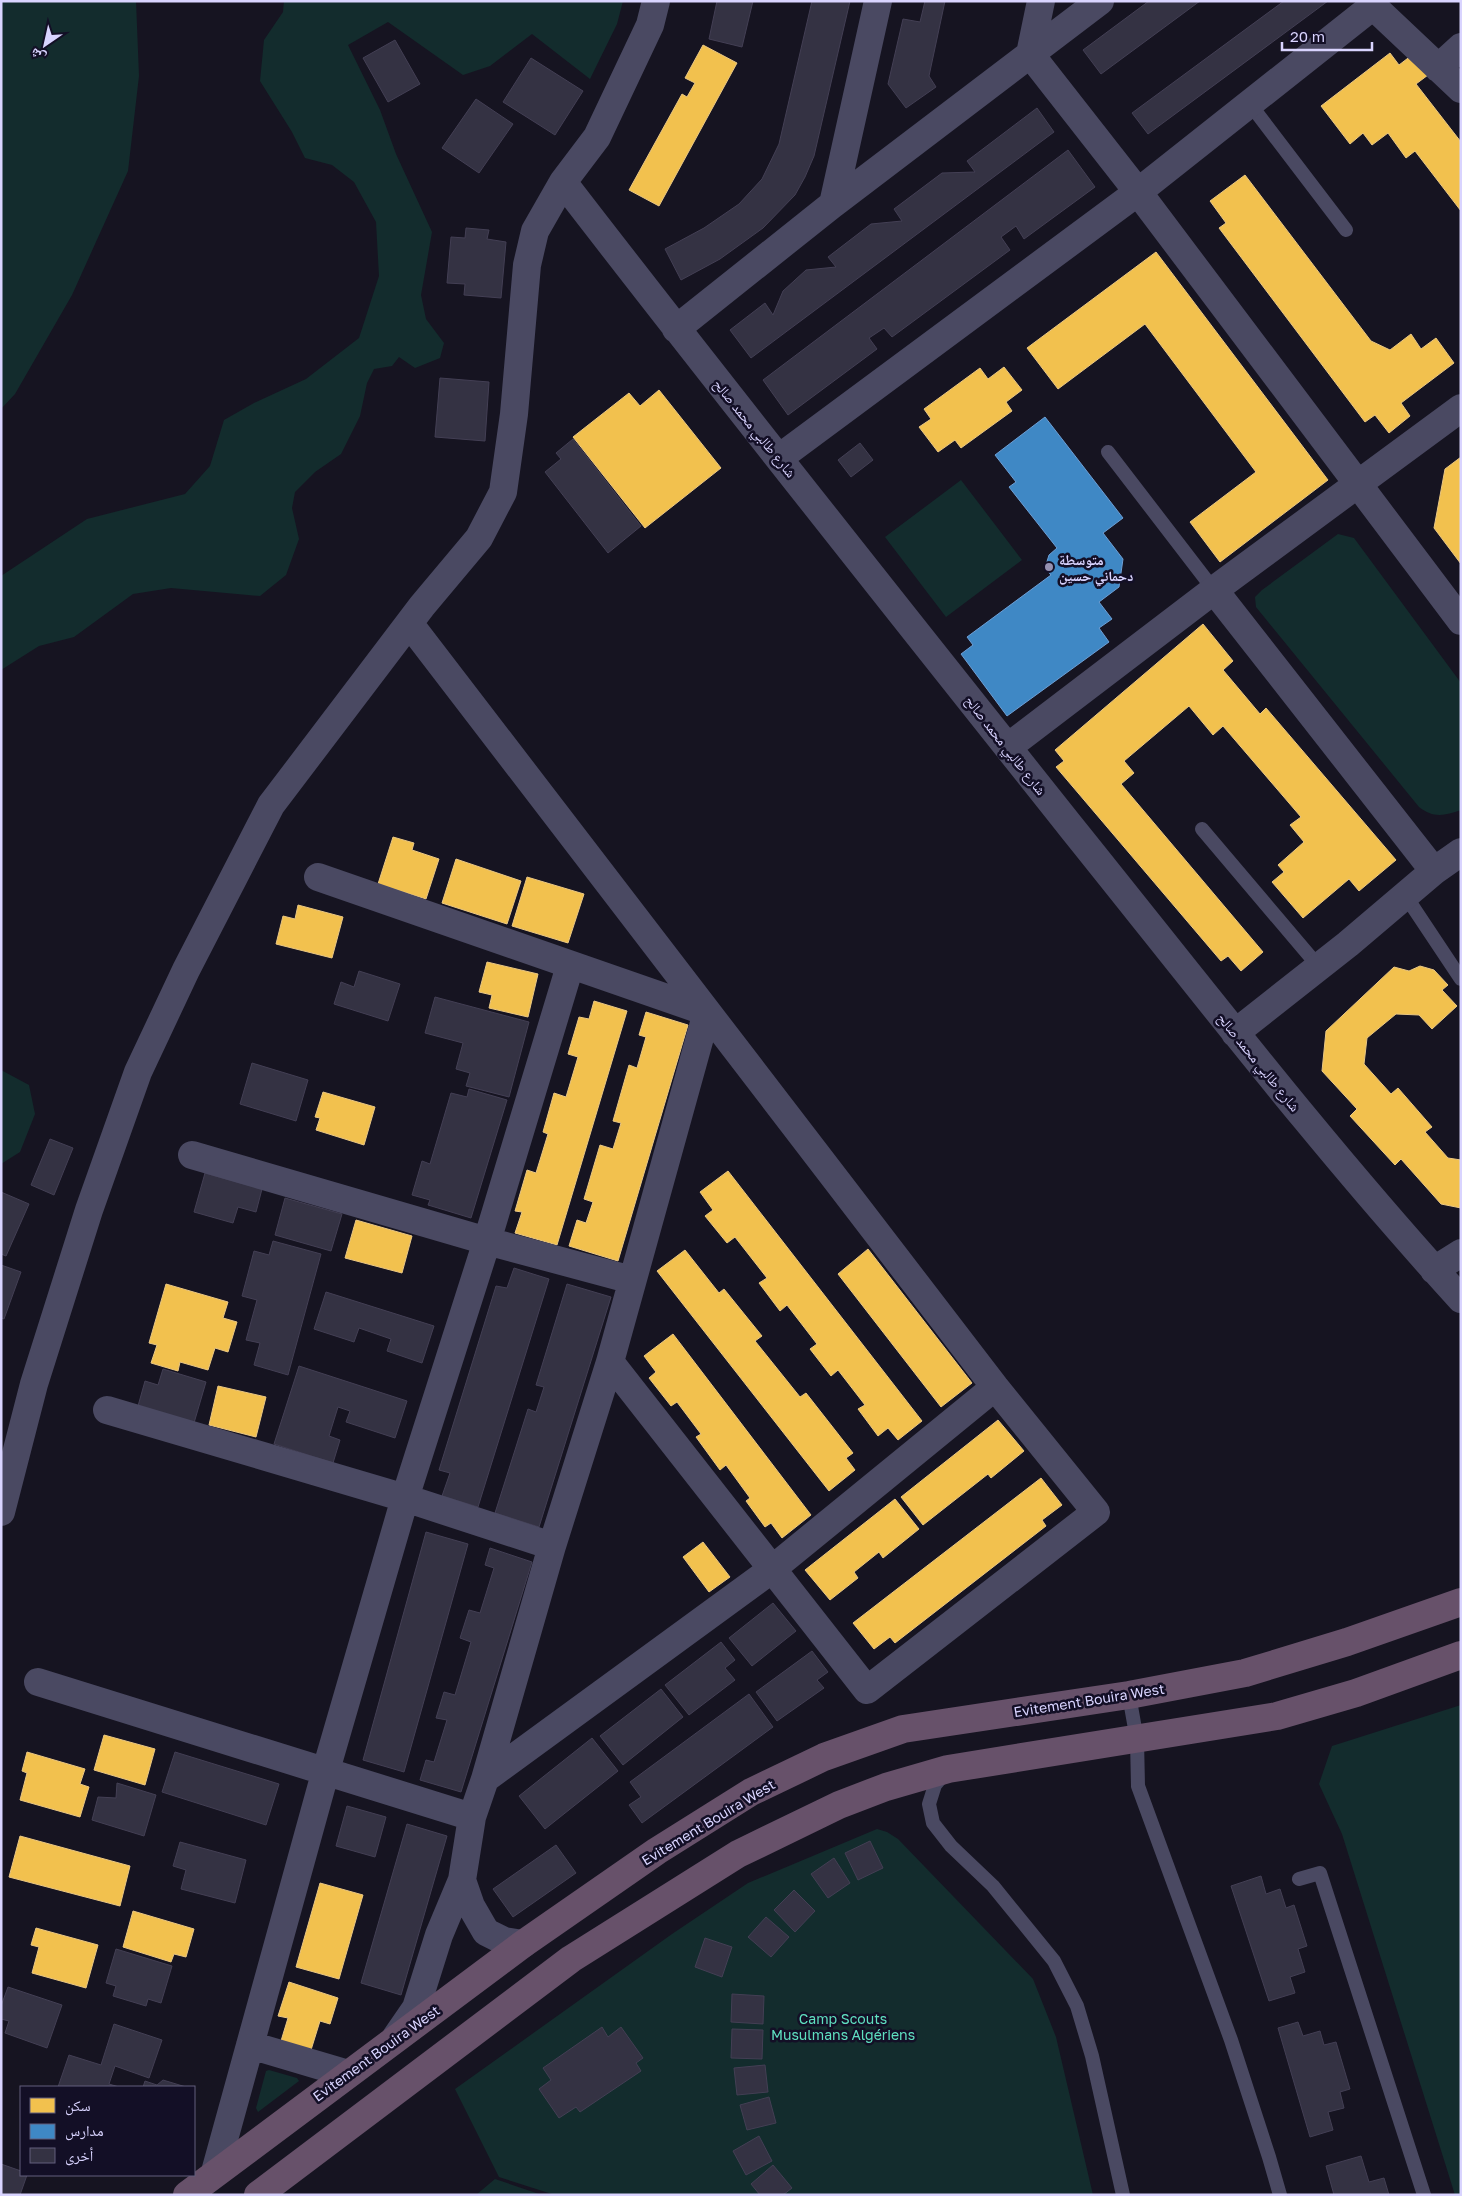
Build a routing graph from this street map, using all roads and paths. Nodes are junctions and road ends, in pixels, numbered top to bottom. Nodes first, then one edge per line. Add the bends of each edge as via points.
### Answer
1 (656, 1) edge
2 (878, 1) edge
3 (1040, 1) edge
4 (1100, 1) edge
5 (1461, 47) edge
6 (1030, 54) junction
7 (1438, 68) junction
8 (1461, 89) edge
9 (1250, 104) junction
10 (563, 182) junction
11 (1138, 192) junction
12 (832, 204) junction
13 (1346, 230) dead end
14 (676, 328) junction
15 (1461, 408) edge
16 (1108, 452) dead end
17 (779, 458) junction
18 (1357, 485) junction
19 (1214, 590) junction
20 (1461, 621) edge
21 (409, 623) junction
22 (1008, 747) junction
23 (1202, 829) dead end
24 (1461, 852) edge
25 (1434, 871) junction
26 (318, 877) dead end
27 (1406, 895) junction
28 (570, 966) junction
29 (1319, 966) junction
30 (1461, 978) edge
31 (707, 1012) junction
32 (1236, 1033) junction
33 (192, 1155) dead end
34 (487, 1241) junction
35 (1461, 1253) edge
36 (1434, 1270) junction
37 (632, 1280) junction
38 (1461, 1299) edge
39 (610, 1362) junction
40 (995, 1387) junction
41 (107, 1410) dead end
42 (405, 1498) junction
43 (1, 1512) edge
44 (552, 1546) junction
45 (772, 1570) junction
46 (1461, 1602) edge
47 (1461, 1655) edge
48 (38, 1682) dead end
49 (1130, 1694) junction
50 (1137, 1740) junction
51 (948, 1769) junction
52 (326, 1770) junction
53 (485, 1779) junction
54 (472, 1817) junction
55 (1298, 1879) dead end
56 (462, 1880) junction
57 (523, 1944) junction
58 (393, 2041) junction
59 (250, 2045) junction
60 (348, 2074) junction
61 (215, 2172) junction
62 (187, 2195) edge
63 (258, 2195) edge
64 (1123, 2195) edge
65 (1280, 2195) edge
66 (1424, 2195) edge

1 - 10 street via 650,25 597,137
2 - 12 street
3 - 6 street
4 - 6 street
5 - 7 street
6 - 11 street
6 - 12 street
7 - 8 street
7 - 9 street via 1373,6
9 - 11 street
9 - 13 lane
10 - 14 street, شارع طالبي محمد صالح
10 - 21 street via 535,231 527,265 514,414 503,492 479,538
11 - 17 street
11 - 18 street
12 - 14 street
14 - 17 street, شارع طالبي محمد صالح
15 - 18 street
16 - 19 lane
17 - 22 street, شارع طالبي محمد صالح
18 - 19 street
18 - 20 street
19 - 22 street
19 - 25 street
21 - 31 street
21 - 43 street via 271,805 186,970 138,1072 89,1210 34,1384
22 - 32 street, شارع طالبي محمد صالح
23 - 29 lane
24 - 25 street
25 - 27 street
26 - 28 street
27 - 29 street
27 - 30 lane
28 - 31 street
28 - 34 street
29 - 32 street
31 - 37 street
31 - 40 street
32 - 36 street, شارع طالبي محمد صالح
33 - 34 street
34 - 37 street
34 - 42 street
35 - 36 street
36 - 38 street, شارع طالبي محمد صالح
37 - 39 street
39 - 44 street
39 - 45 street
40 - 45 street
40 - 45 street via 1096,1512 867,1690
41 - 42 street
42 - 44 street
42 - 52 street
44 - 53 street
45 - 53 street
46 - 49 highway, Evitement Bouira West via 1245,1673
47 - 50 highway via 1356,1693 1277,1716
48 - 52 street
49 - 50 lane
49 - 57 highway, Evitement Bouira West via 904,1729 824,1757 751,1792 657,1851
50 - 51 highway
50 - 65 lane via 1138,1786 1231,2040
51 - 63 highway via 839,1805 738,1854 660,1902 571,1959
51 - 64 lane via 935,1785 929,1804 933,1823 951,1846 993,1886 1048,1954 1077,2006 1092,2056
52 - 54 street
52 - 59 street
53 - 54 street
54 - 56 street
55 - 66 lane via 1320,1873
56 - 57 street via 471,1906 486,1932 504,1941
56 - 58 street via 439,1935 416,2008
57 - 58 highway, Evitement Bouira West
58 - 60 highway, Evitement Bouira West
59 - 60 street
59 - 61 street
60 - 61 highway, Evitement Bouira West
61 - 62 highway, Evitement Bouira West

